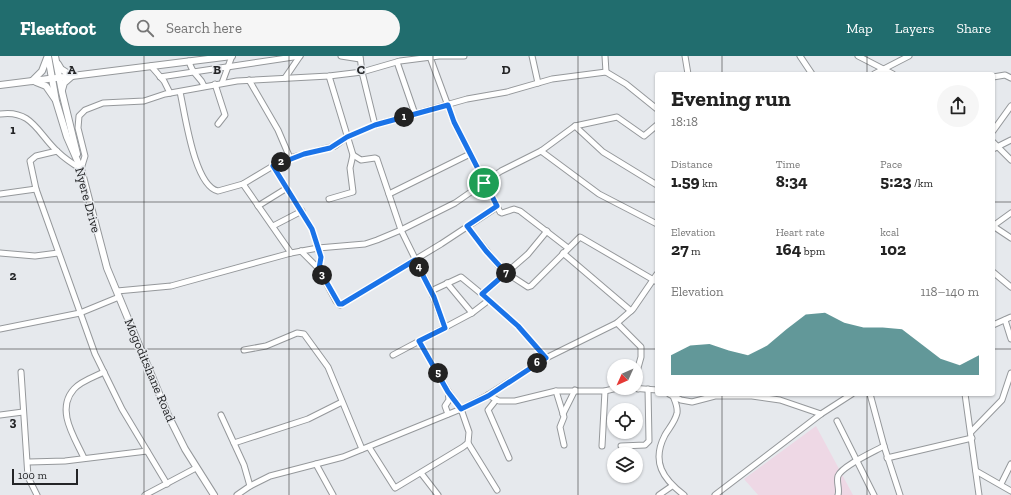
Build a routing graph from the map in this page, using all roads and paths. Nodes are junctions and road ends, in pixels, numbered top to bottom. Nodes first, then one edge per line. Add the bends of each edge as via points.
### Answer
1 (48, 56) edge
2 (232, 56) edge
3 (300, 56) edge
4 (341, 56) edge
5 (464, 56) edge
6 (532, 56) edge
7 (605, 56) edge
8 (685, 56) edge
9 (800, 56) edge
10 (858, 56) edge
11 (909, 56) edge
12 (430, 57) junction
13 (56, 58) edge
14 (360, 58) edge
15 (189, 61) junction
16 (397, 62) junction
17 (151, 66) junction
18 (227, 68) junction
19 (884, 68) junction
20 (192, 71) junction
21 (362, 72) junction
22 (606, 72) junction
23 (688, 72) edge
24 (811, 72) edge
25 (877, 72) edge
26 (891, 72) edge
27 (72, 76) junction
28 (329, 76) junction
29 (160, 77) junction
30 (995, 77) edge
31 (52, 78) junction
32 (59, 78) junction
33 (285, 78) junction
34 (1011, 78) edge
35 (250, 80) junction
36 (32, 81) junction
37 (222, 83) junction
38 (538, 83) junction
39 (214, 84) junction
40 (0, 85) edge
41 (204, 86) junction
42 (62, 92) junction
43 (180, 92) junction
44 (170, 93) junction
45 (56, 101) junction
46 (654, 103) edge
47 (448, 105) junction
48 (1011, 106) edge
49 (0, 114) edge
50 (415, 114) junction
51 (218, 124) dead end
52 (375, 125) junction
53 (575, 126) junction
54 (655, 127) edge
55 (995, 128) edge
56 (347, 137) junction
57 (1011, 140) edge
58 (995, 148) edge
59 (541, 151) junction
60 (57, 152) junction
61 (470, 154) junction
62 (353, 155) junction
63 (290, 158) junction
64 (78, 160) junction
65 (1011, 160) edge
66 (273, 166) junction
67 (80, 169) junction
68 (484, 183) junction
69 (243, 184) junction
70 (655, 184) edge
71 (287, 188) junction
72 (36, 189) junction
73 (0, 194) edge
74 (389, 194) junction
75 (329, 199) dead end
76 (258, 206) junction
77 (497, 206) junction
78 (302, 211) junction
79 (1011, 213) edge
80 (655, 223) edge
81 (995, 225) edge
82 (273, 226) junction
83 (467, 226) junction
84 (995, 227) edge
85 (401, 230) junction
86 (547, 231) junction
87 (1011, 238) edge
88 (99, 240) joint
89 (318, 248) junction
90 (568, 248) junction
91 (301, 251) junction
92 (0, 253) edge
93 (58, 253) junction
94 (291, 253) junction
95 (562, 253) junction
96 (415, 260) junction
97 (319, 269) junction
98 (506, 273) junction
99 (995, 274) edge
100 (655, 281) edge
101 (447, 283) junction
102 (1011, 287) edge
103 (431, 291) junction
104 (118, 294) junction
105 (482, 294) junction
106 (489, 300) junction
107 (631, 311) junction
108 (80, 313) junction
109 (472, 313) junction
110 (1011, 317) edge
111 (1005, 320) junction
112 (617, 323) junction
113 (995, 324) edge
114 (445, 328) junction
115 (0, 329) edge
116 (1011, 339) edge
117 (419, 341) junction
118 (244, 350) dead end
119 (393, 355) dead end
120 (546, 358) junction
121 (640, 359) edge
122 (21, 372) dead end
123 (104, 372) junction
124 (1011, 373) edge
125 (643, 389) edge
126 (648, 389) junction
127 (575, 390) junction
128 (655, 390) edge
129 (556, 391) junction
130 (605, 391) joint
131 (448, 392) junction
132 (488, 396) junction
133 (672, 396) edge
134 (674, 396) edge
135 (707, 396) edge
136 (750, 396) edge
137 (778, 396) edge
138 (849, 396) edge
139 (871, 396) edge
140 (965, 396) edge
141 (496, 400) junction
142 (780, 400) junction
143 (342, 402) junction
144 (461, 409) junction
145 (23, 412) junction
146 (448, 414) junction
147 (563, 414) junction
148 (821, 414) junction
149 (0, 415) edge
150 (221, 415) dead end
151 (837, 421) dead end
152 (972, 435) junction
153 (234, 443) junction
154 (468, 443) junction
155 (564, 445) dead end
156 (369, 446) junction
157 (602, 446) dead end
158 (621, 446) dead end
159 (884, 446) junction
160 (362, 449) junction
161 (147, 451) junction
162 (84, 458) junction
163 (509, 458) dead end
164 (887, 458) junction
165 (857, 461) junction
166 (29, 462) junction
167 (316, 464) junction
168 (1011, 464) edge
169 (196, 468) junction
170 (976, 471) junction
171 (421, 473) junction
172 (167, 484) junction
173 (1001, 484) junction
174 (250, 486) junction
175 (672, 486) junction
176 (497, 490) dead end
177 (1011, 491) edge
178 (36, 495) edge
179 (145, 495) edge
180 (214, 495) edge
181 (237, 495) edge
182 (333, 495) edge
183 (438, 495) edge
184 (658, 495) edge
185 (684, 495) edge
186 (715, 495) edge
187 (838, 495) edge
188 (874, 495) edge
189 (900, 495) edge
190 (979, 495) edge

1 - 31 main road
1 - 36 main road via 42,71
2 - 15 main road
2 - 18 street
3 - 18 street
3 - 33 street
4 - 14 street
5 - 12 street
6 - 38 street
7 - 22 street
8 - 23 street
9 - 24 street
10 - 19 street
11 - 19 street
12 - 16 street
12 - 47 street
13 - 27 main road via 61,69
13 - 32 main road
14 - 21 street
15 - 17 main road
15 - 20 street
16 - 21 street
16 - 50 street
17 - 27 main road
17 - 29 street
18 - 20 street
18 - 37 street
19 - 25 street
19 - 26 street
20 - 29 street
20 - 41 street
21 - 28 street
21 - 52 street
22 - 38 street
22 - 46 street
27 - 32 main road
27 - 42 main road via 64,83
28 - 33 street
28 - 56 street
29 - 44 street
30 - 34 street via 1005,75
31 - 32 main road
31 - 36 main road
31 - 45 main road
32 - 42 main road
33 - 35 street
35 - 37 street
35 - 63 street via 278,130
36 - 40 main road
36 - 45 main road via 46,86
37 - 39 street
38 - 47 street
39 - 41 street
39 - 51 street via 225,115
41 - 43 street
42 - 64 main road
43 - 44 street
43 - 69 street via 192,150 206,181 218,191
44 - 67 street via 144,101 103,103 85,110 77,120 85,156
45 - 64 main road via 67,137
47 - 50 street
47 - 61 street
48 - 55 street
49 - 60 street via 9,112 27,118
50 - 52 street
52 - 56 street
53 - 54 street via 617,117 644,136
53 - 59 street
53 - 70 street via 603,152
56 - 62 street
56 - 63 street via 330,148
57 - 58 street
58 - 65 street
59 - 68 street via 501,171
59 - 80 street via 599,194
60 - 67 street
60 - 72 street via 36,156 30,161
61 - 68 street
61 - 74 street
62 - 74 street via 361,160 377,159
62 - 75 street via 350,164 353,192
63 - 66 street
64 - 67 main road, Nyere Drive
66 - 69 street
66 - 71 street
67 - 88 main road, Nyere Drive
68 - 77 street
68 - 85 street via 455,203
69 - 76 street
71 - 76 street
71 - 78 street
72 - 73 street
72 - 93 street
74 - 85 street
76 - 82 street
77 - 83 street
77 - 86 street via 501,213 514,209 520,211
78 - 82 street
78 - 89 street via 312,229
79 - 81 street
82 - 94 street
83 - 96 street
83 - 98 street
84 - 87 street
85 - 89 street via 366,244
85 - 96 street
86 - 90 street
86 - 98 street via 528,254
88 - 104 main road, Mogoditshane Road
89 - 91 street
89 - 97 street via 321,257
90 - 95 street
90 - 100 street via 582,237
91 - 94 street
91 - 97 street
92 - 93 street via 35,256
93 - 108 street
94 - 104 street via 171,286
95 - 98 street via 529,287
95 - 107 street
96 - 97 street via 340,305
96 - 103 street
98 - 105 street
99 - 102 street
100 - 107 street
101 - 103 street
101 - 105 street via 464,278
101 - 109 street
103 - 114 street
104 - 108 street
104 - 169 main road, Mogoditshane Road via 168,415
105 - 106 street
106 - 109 street
106 - 120 street via 518,326
107 - 112 street
108 - 115 street
108 - 123 street
109 - 114 street
110 - 111 street
111 - 113 street
111 - 116 street
112 - 120 street
112 - 121 street via 641,347
114 - 117 street
117 - 119 street
117 - 131 street
118 - 143 street via 266,346 301,333 324,361
120 - 132 street
122 - 145 street
123 - 161 street
123 - 162 street via 74,389 65,407 66,419
124 - 152 street via 1002,400
125 - 126 street
126 - 128 street
126 - 158 street via 649,441 645,445
127 - 129 street
127 - 130 street
127 - 147 street
129 - 141 street via 523,400
129 - 147 street
130 - 157 street
131 - 144 street
131 - 146 street via 449,400 445,406
132 - 141 street
132 - 144 street
133 - 175 street via 677,406 677,414 663,440 659,459 665,478
134 - 135 street via 692,402
136 - 142 street
137 - 142 street
138 - 148 street
139 - 159 street
140 - 152 street
141 - 163 street via 488,410
142 - 148 street
143 - 153 street via 308,419
143 - 160 street
144 - 146 street
144 - 154 street via 469,432
145 - 149 street
145 - 166 street
146 - 156 street
147 - 155 street via 560,427
148 - 186 street
150 - 153 street
151 - 165 street
152 - 164 street
152 - 170 street
153 - 174 street
154 - 171 street
154 - 176 street
156 - 160 street
156 - 171 street via 395,488
159 - 164 street
159 - 165 street
160 - 167 street via 335,460
161 - 162 street
161 - 172 street
162 - 166 street
164 - 189 street
165 - 187 street via 840,473
165 - 188 street
166 - 178 street via 29,479
167 - 174 street via 275,474
167 - 182 street
168 - 173 street
169 - 172 street
169 - 180 main road, Mogoditshane Road
170 - 173 street
170 - 190 street
171 - 183 street
172 - 179 street
173 - 177 street
174 - 181 street
175 - 184 street
175 - 185 street

